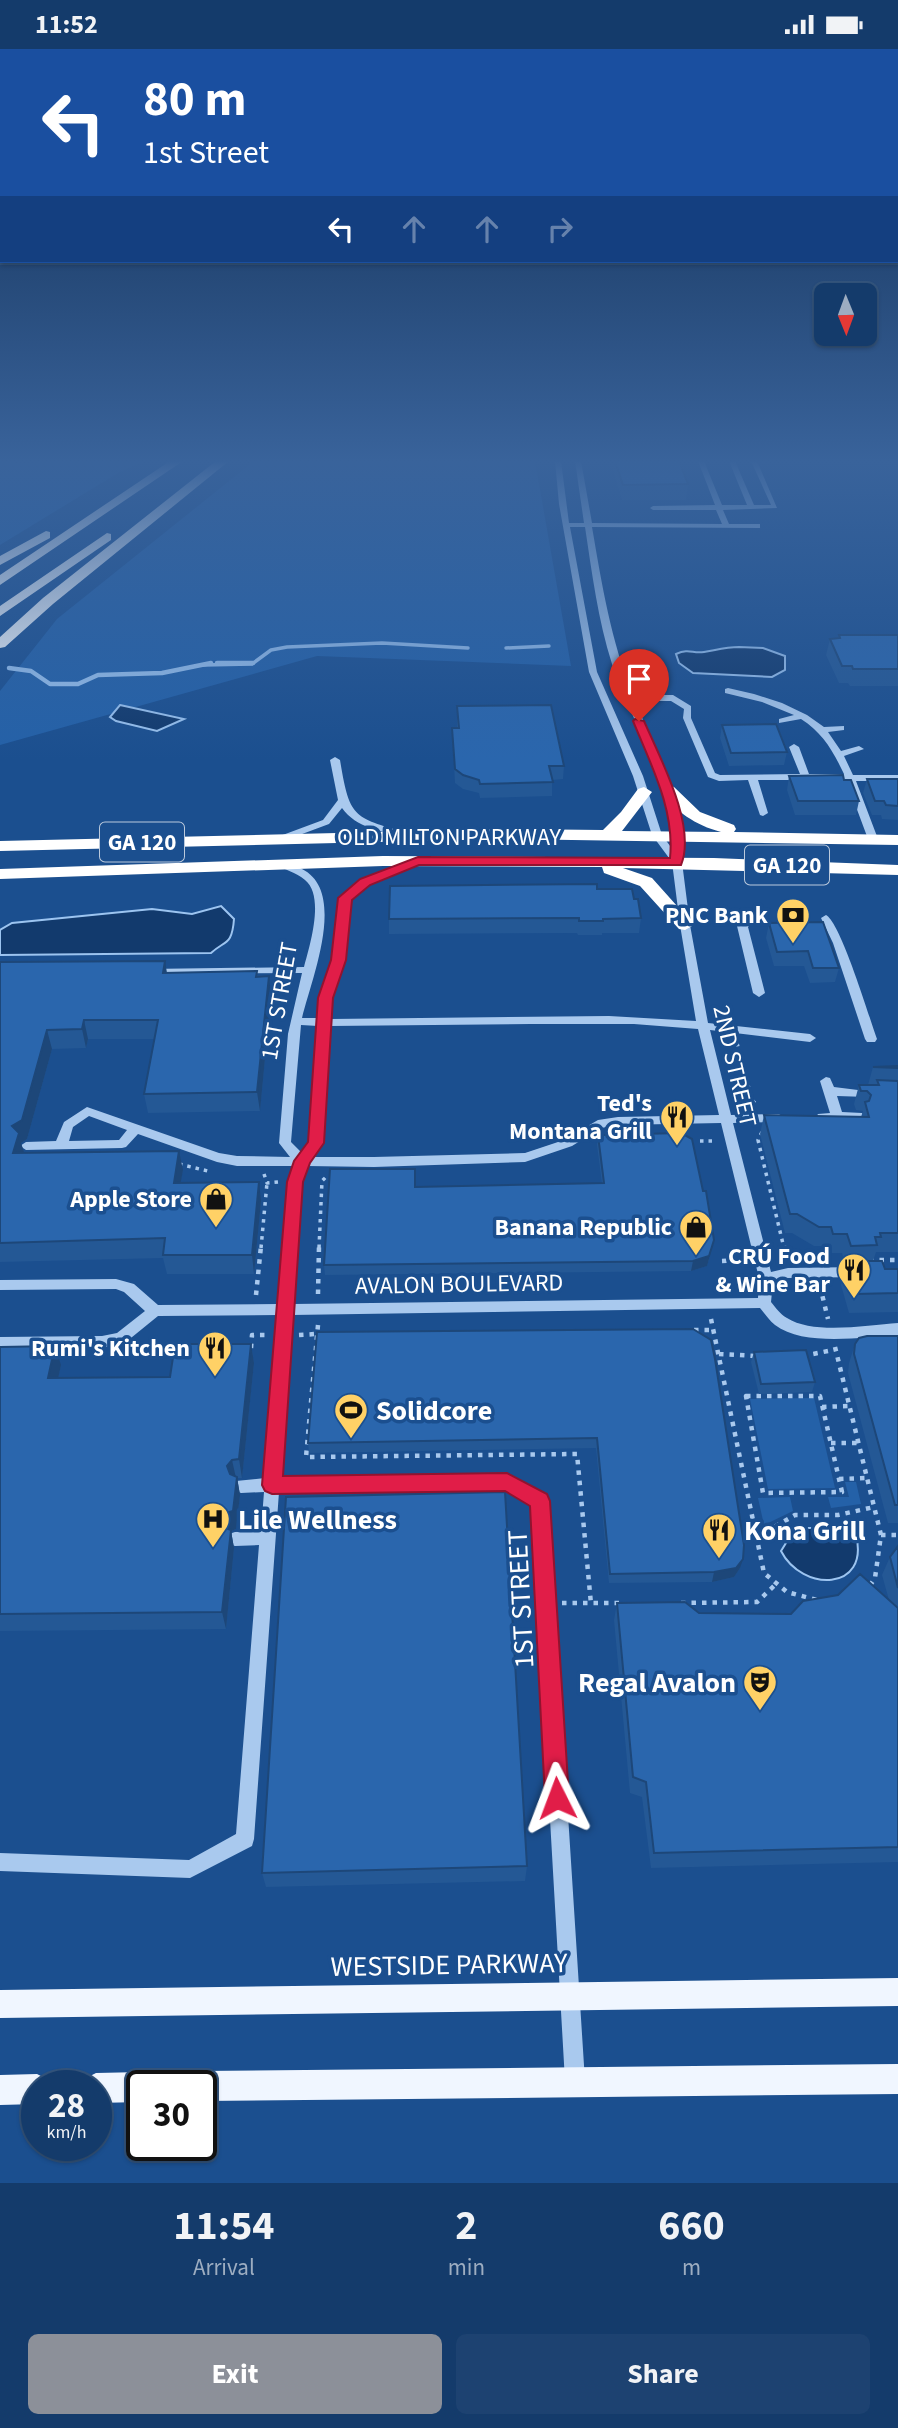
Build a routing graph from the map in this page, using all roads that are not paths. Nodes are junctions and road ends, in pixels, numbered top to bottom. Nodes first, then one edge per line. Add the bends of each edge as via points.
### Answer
1 (30, 561) edge
2 (73, 561) edge
3 (99, 561) edge
4 (573, 561) edge
5 (594, 561) edge
6 (0, 581) edge
7 (0, 612) edge
8 (0, 644) edge
9 (728, 691) dead end
10 (629, 698) junction
11 (799, 711) junction
12 (782, 720) dead end
13 (841, 728) dead end
14 (822, 730) junction
15 (794, 747) dead end
16 (859, 749) dead end
17 (839, 754) junction
18 (335, 760) dead end
19 (805, 776) junction
20 (752, 777) junction
21 (850, 778) junction
22 (898, 778) edge
23 (668, 790) junction
24 (644, 792) junction
25 (341, 801) junction
26 (763, 813) dead end
27 (608, 835) junction
28 (657, 835) junction
29 (679, 835) junction
30 (408, 836) junction
31 (765, 837) junction
32 (283, 838) junction
33 (873, 839) junction
34 (898, 840) edge
35 (0, 846) edge
36 (418, 861) junction
37 (578, 861) junction
38 (677, 862) junction
39 (280, 864) junction
40 (898, 870) edge
41 (0, 874) edge
42 (826, 918) dead end
43 (751, 919) dead end
44 (685, 925) junction
45 (308, 970) junction
46 (144, 971) edge
47 (759, 993) dead end
48 (296, 1021) junction
49 (324, 1023) junction
50 (703, 1025) junction
51 (810, 1038) dead end
52 (871, 1039) dead end
53 (898, 1094) edge
54 (858, 1116) edge
55 (814, 1117) edge
56 (837, 1117) junction
57 (726, 1118) junction
58 (779, 1118) edge
59 (135, 1129) junction
60 (61, 1145) junction
61 (26, 1146) dead end
62 (302, 1161) junction
63 (870, 1272) edge
64 (766, 1278) junction
65 (0, 1285) edge
66 (764, 1303) junction
67 (284, 1309) junction
68 (155, 1311) junction
69 (898, 1329) edge
70 (0, 1343) edge
71 (272, 1485) junction
72 (241, 1486) dead end
73 (268, 1538) junction
74 (235, 1539) dead end
75 (0, 1862) edge
76 (898, 1992) edge
77 (570, 1996) junction
78 (0, 2004) edge
79 (898, 2079) edge
80 (575, 2081) junction
81 (217, 2086) edge
82 (21, 2089) edge
83 (0, 2090) edge

1 - 6 highway
2 - 7 highway
3 - 8 highway
4 - 24 street via 593,672
5 - 10 street, 2ND STREET via 616,664
9 - 11 street
10 - 20 street via 678,700 688,708 687,718 711,775
10 - 23 street, 2ND STREET
11 - 12 street
11 - 14 street
13 - 14 lane
14 - 17 street
15 - 19 street
16 - 17 street
17 - 21 street
18 - 25 street
19 - 20 street
19 - 21 street
20 - 26 street
21 - 22 street
21 - 33 street
23 - 29 street, 2ND STREET
23 - 31 highway via 689,814 704,822
24 - 27 highway
24 - 28 street
25 - 30 street via 353,820
25 - 32 street via 326,822
27 - 28 highway, OLD MILTON PARKWAY / GA 120
27 - 30 highway, OLD MILTON PARKWAY / GA 120
28 - 29 highway, OLD MILTON PARKWAY / GA 120
28 - 38 street
29 - 31 highway, OLD MILTON PARKWAY / GA 120
29 - 38 street, 2ND STREET
30 - 32 highway, OLD MILTON PARKWAY / GA 120
31 - 33 highway, OLD MILTON PARKWAY / GA 120
32 - 35 highway, OLD MILTON PARKWAY / GA 120
33 - 34 highway, OLD MILTON PARKWAY / GA 120
36 - 37 highway, OLD MILTON PARKWAY / GA 120
36 - 39 highway, OLD MILTON PARKWAY / GA 120
36 - 49 street, 1ST STREET via 365,882 345,898 342,939
37 - 38 highway, OLD MILTON PARKWAY / GA 120
37 - 44 highway via 646,881
38 - 40 highway, OLD MILTON PARKWAY / GA 120
38 - 44 street, 2ND STREET
39 - 41 highway, OLD MILTON PARKWAY / GA 120
39 - 45 street, 1ST STREET via 305,875 317,890 319,917
42 - 52 street
43 - 47 street via 742,926
44 - 50 street, 2ND STREET
45 - 46 street
45 - 48 street, 1ST STREET
48 - 49 street
48 - 62 street, 1ST STREET via 285,1143
49 - 50 lane via 611,1020
49 - 62 street, 1ST STREET via 316,1143
50 - 51 street
50 - 57 street, 2ND STREET
53 - 56 street via 858,1094 827,1086
54 - 56 street
55 - 56 street
57 - 58 street
57 - 62 street via 598,1124 568,1143 525,1157
57 - 64 street, 2ND STREET
59 - 60 street via 122,1144
59 - 60 street via 87,1111 68,1125
59 - 62 street via 237,1161
60 - 61 street
62 - 67 street, 1ST STREET via 295,1182
63 - 64 street via 788,1273
64 - 66 street
65 - 68 street via 117,1284 129,1288
66 - 67 street, AVALON BOULEVARD
66 - 69 street via 780,1322 795,1329
67 - 68 street, AVALON BOULEVARD
67 - 71 street, 1ST STREET
68 - 70 street via 121,1338 102,1342
71 - 72 lane
71 - 73 street
71 - 77 street, 1ST STREET via 507,1482 540,1501
73 - 74 lane
73 - 75 street via 245,1839 190,1868
76 - 77 main road, WESTSIDE PARKWAY
77 - 78 main road, WESTSIDE PARKWAY
77 - 80 street, 1ST STREET
79 - 80 main road
80 - 81 main road
82 - 83 main road

